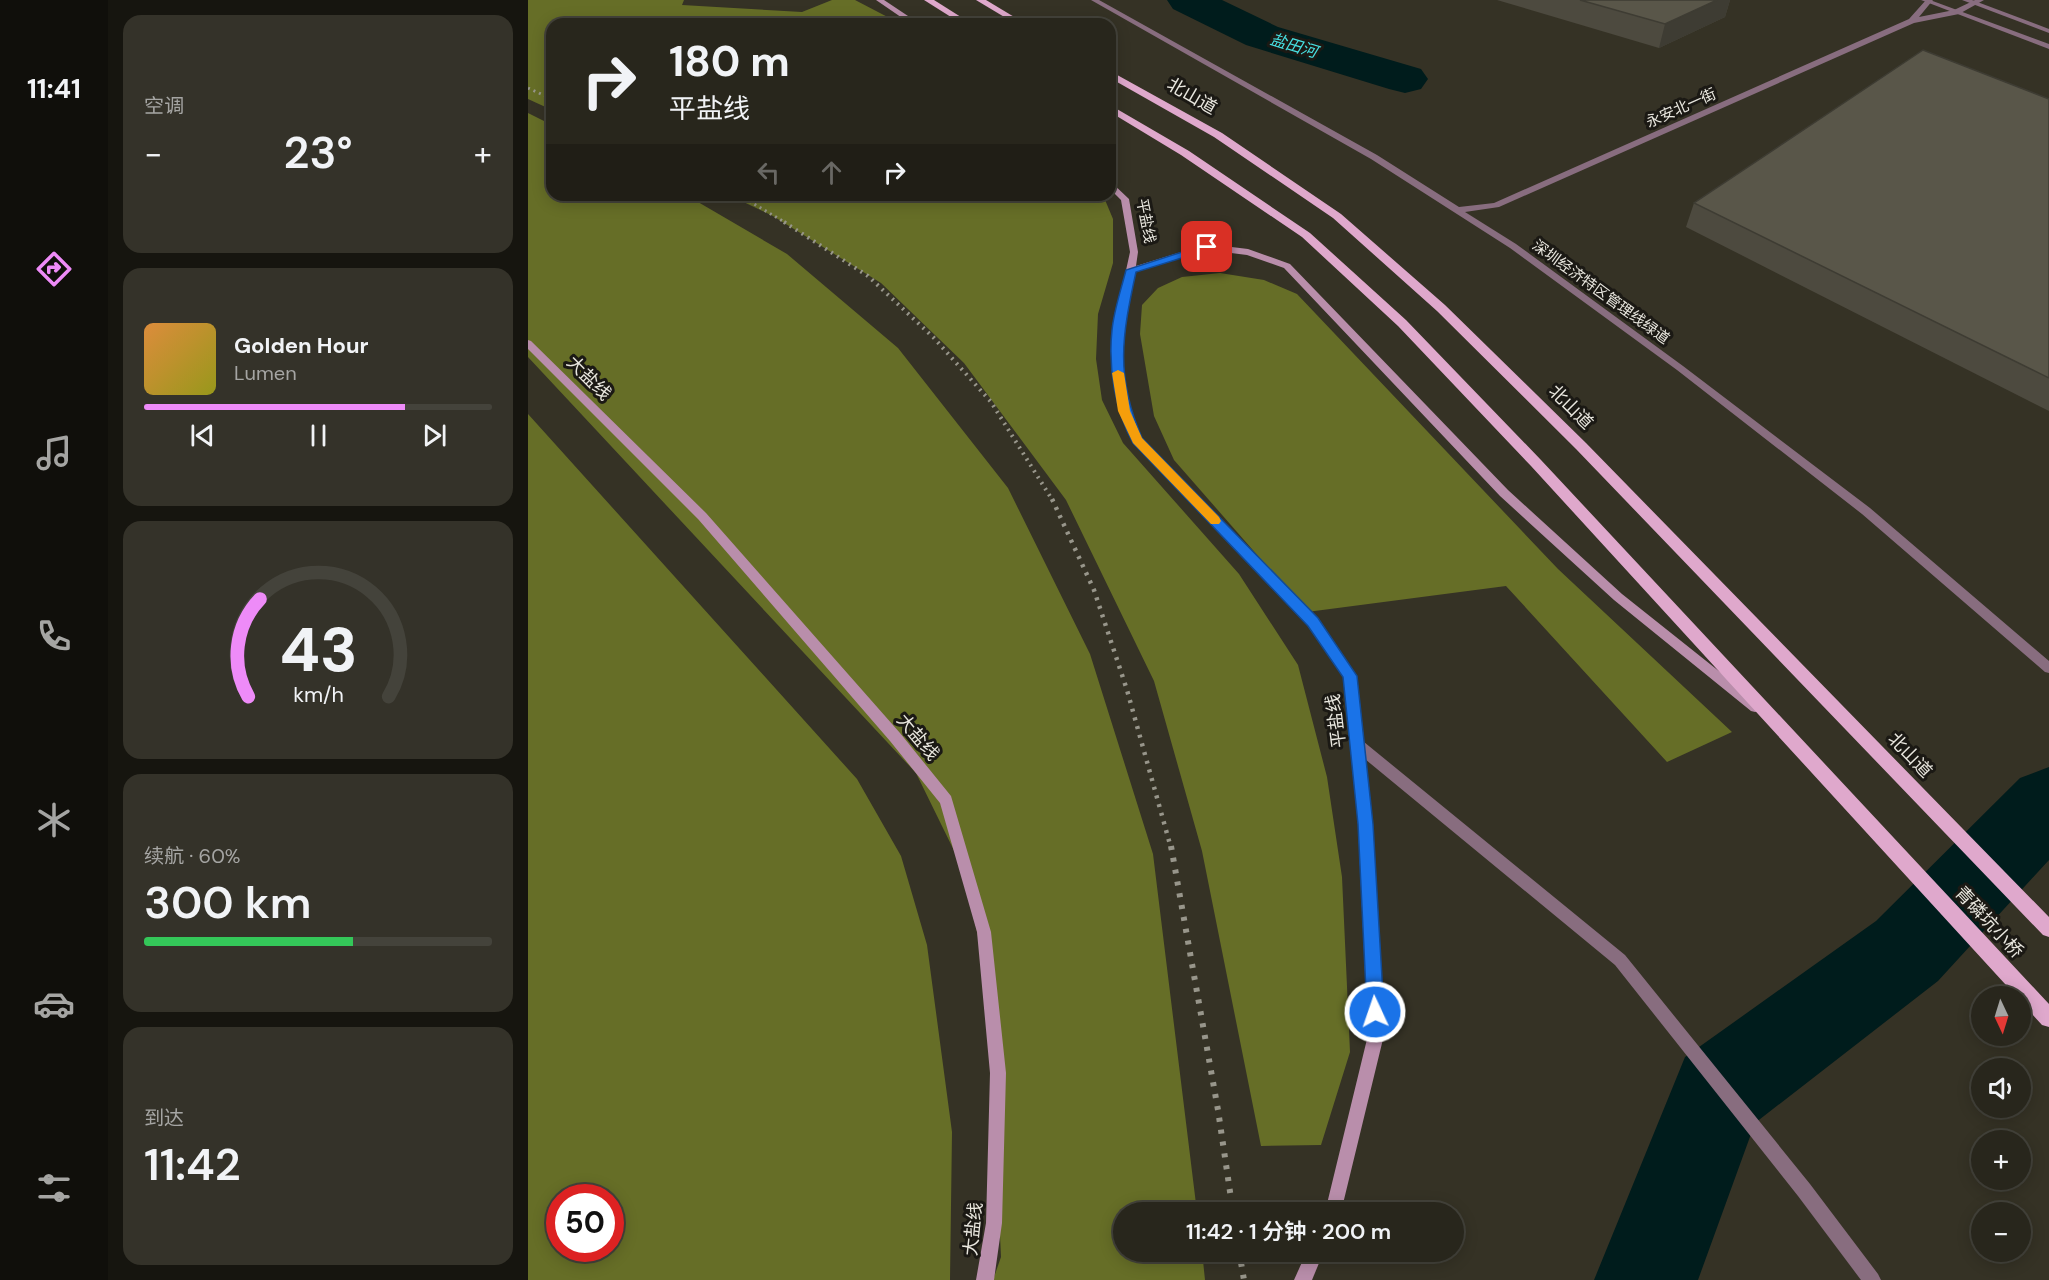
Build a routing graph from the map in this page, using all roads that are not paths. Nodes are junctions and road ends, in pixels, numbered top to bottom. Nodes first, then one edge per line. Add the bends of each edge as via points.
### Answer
1 (879, 0) edge
2 (928, 0) edge
3 (980, 0) edge
4 (1094, 0) edge
5 (1927, 0) edge
6 (1965, 0) edge
7 (1977, 2) edge
8 (1956, 12) junction
9 (907, 18) edge
10 (958, 18) edge
11 (1012, 18) edge
12 (1912, 21) junction
13 (2049, 31) edge
14 (2049, 47) edge
15 (1116, 77) edge
16 (1116, 112) edge
17 (1116, 190) edge
18 (1458, 210) junction
19 (1131, 270) junction
20 (528, 343) edge
21 (2049, 668) edge
22 (1782, 728) junction
23 (1359, 746) junction
24 (1952, 830) joint
25 (2049, 929) edge
26 (2048, 1017) edge
27 (1335, 1202) edge
28 (1311, 1262) edge
29 (985, 1280) edge
30 (1303, 1280) edge
31 (1872, 1280) edge

1 - 9 main road
2 - 10 main road
3 - 11 main road
4 - 18 street, 深圳经济特区管理线绿道 via 1272,98
5 - 8 street
5 - 12 street, 永安北一街
6 - 7 street
7 - 8 street, 永安北一街
7 - 13 street
8 - 12 street, 永安北一街
8 - 14 street
12 - 18 street, 永安北一街 via 1496,206
15 - 24 main road, 北山道 via 1218,135 1337,216 1441,308 1581,446
16 - 22 main road via 1306,235 1402,323
17 - 19 main road, 平盐线 via 1125,199 1134,252
18 - 21 street, 深圳经济特区管理线绿道 via 1680,368 1866,511
19 - 22 main road, 平盐线 via 1207,247 1248,252 1287,266 1504,493 1618,597
19 - 23 main road, 平盐线 via 1118,330 1118,372 1124,411 1137,440 1313,622 1350,676
20 - 29 main road, 大盐线 via 702,516 895,736 946,800 984,932 998,1073 994,1223
22 - 26 main road, 青磷坑小桥
23 - 27 main road, 平盐线 via 1376,1035
23 - 31 street via 1620,960
24 - 25 main road, 青磷坑小桥
28 - 30 main road

